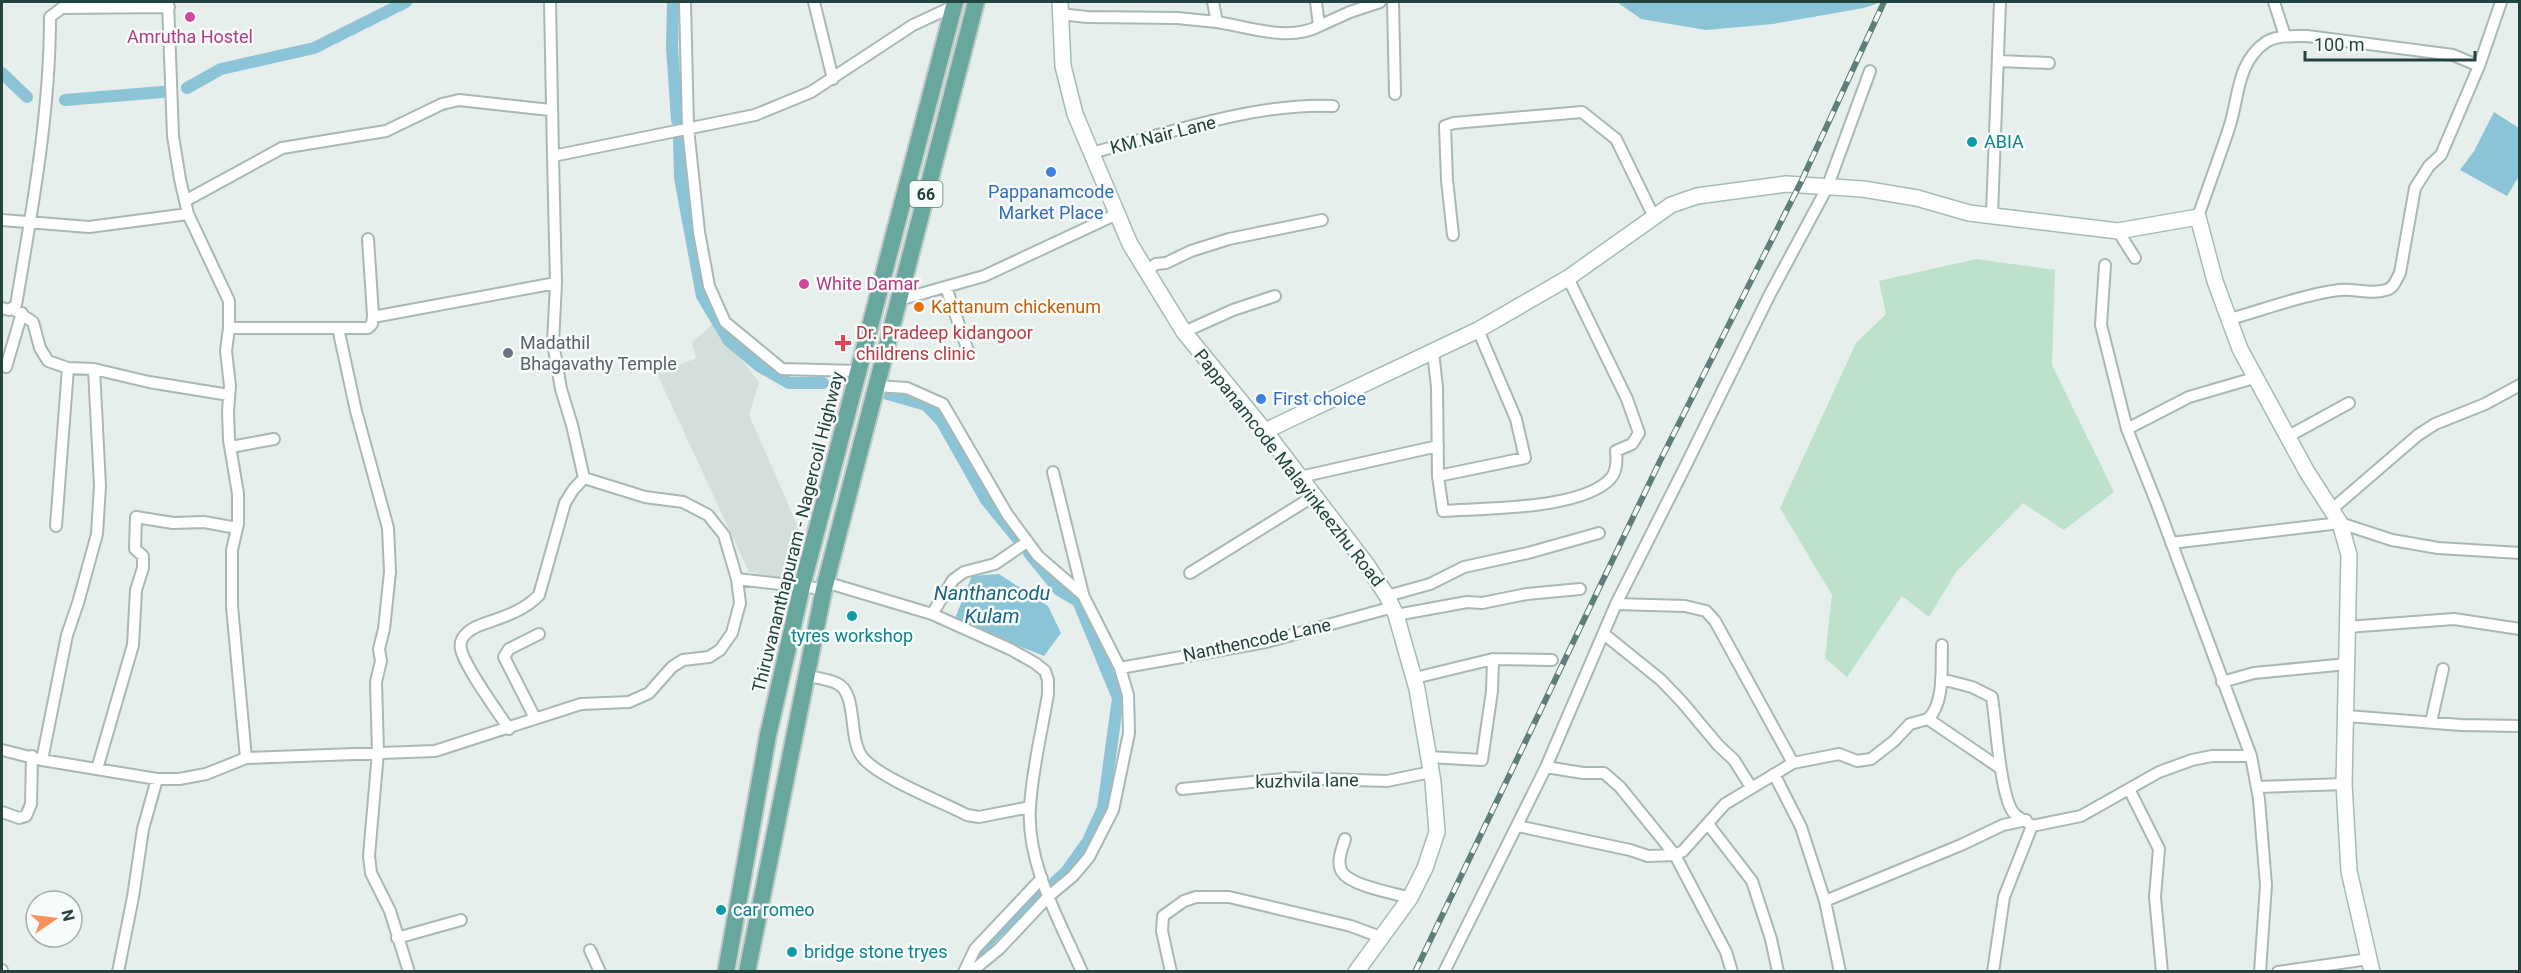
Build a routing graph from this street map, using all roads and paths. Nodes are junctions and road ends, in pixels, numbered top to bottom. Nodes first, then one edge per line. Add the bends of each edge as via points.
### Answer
1 (550, 2) edge
2 (685, 2) edge
3 (814, 2) edge
4 (976, 2) edge
5 (1213, 2) edge
6 (1316, 2) edge
7 (1380, 2) edge
8 (1393, 2) edge
9 (2000, 2) edge
10 (2274, 2) edge
11 (2501, 2) edge
12 (168, 4) edge
13 (955, 4) edge
14 (62, 5) edge
15 (1060, 8) edge
16 (1217, 22) junction
17 (1319, 26) junction
18 (2285, 36) junction
19 (1998, 62) junction
20 (2049, 63) dead end
21 (2479, 66) junction
22 (1870, 71) dead end
23 (833, 79) junction
24 (1395, 94) dead end
25 (1333, 106) dead end
26 (550, 110) junction
27 (688, 129) junction
28 (1091, 153) junction
29 (553, 156) junction
30 (1827, 188) junction
31 (185, 201) junction
32 (188, 214) junction
33 (1117, 214) junction
34 (1992, 214) junction
35 (1654, 217) junction
36 (2198, 218) junction
37 (1322, 219) dead end
38 (2, 220) edge
39 (28, 222) junction
40 (2118, 231) junction
41 (1453, 235) dead end
42 (368, 239) dead end
43 (2134, 258) dead end
44 (2105, 265) dead end
45 (1147, 270) junction
46 (1568, 278) junction
47 (556, 283) junction
48 (946, 287) junction
49 (1275, 296) dead end
50 (899, 300) junction
51 (2, 308) edge
52 (18, 311) junction
53 (373, 317) junction
54 (2230, 319) junction
55 (229, 328) junction
56 (338, 328) junction
57 (1478, 330) junction
58 (1184, 332) junction
59 (968, 351) dead end
60 (1432, 352) junction
61 (6, 367) dead end
62 (68, 368) junction
63 (94, 369) junction
64 (858, 371) junction
65 (2254, 378) junction
66 (2520, 385) edge
67 (877, 386) junction
68 (229, 395) junction
69 (2349, 403) dead end
70 (2127, 429) junction
71 (1265, 431) junction
72 (2287, 437) junction
73 (274, 439) dead end
74 (1438, 446) junction
75 (231, 447) junction
76 (1053, 472) dead end
77 (1438, 476) junction
78 (1300, 477) junction
79 (584, 478) junction
80 (1314, 496) junction
81 (2336, 517) junction
82 (56, 526) dead end
83 (237, 528) junction
84 (1599, 533) dead end
85 (1027, 542) junction
86 (2171, 543) junction
87 (2520, 553) edge
88 (1190, 573) dead end
89 (736, 579) junction
90 (802, 585) junction
91 (824, 585) junction
92 (1580, 589) dead end
93 (1083, 595) junction
94 (1616, 604) junction
95 (1392, 606) junction
96 (933, 614) junction
97 (2348, 627) junction
98 (2520, 629) edge
99 (539, 634) dead end
100 (1604, 634) junction
101 (1942, 645) dead end
102 (1493, 659) junction
103 (1552, 660) dead end
104 (2347, 664) junction
105 (1119, 668) junction
106 (2443, 669) dead end
107 (805, 675) junction
108 (1423, 676) dead end
109 (1941, 679) junction
110 (2222, 682) junction
111 (2347, 716) junction
112 (535, 718) junction
113 (1929, 719) junction
114 (2431, 722) junction
115 (2520, 726) edge
116 (509, 729) junction
117 (2, 750) edge
118 (378, 753) junction
119 (2252, 756) junction
120 (37, 758) junction
121 (246, 758) junction
122 (1793, 763) junction
123 (1430, 764) junction
124 (1546, 767) junction
125 (2000, 768) junction
126 (97, 770) junction
127 (1774, 774) junction
128 (157, 779) junction
129 (2344, 784) junction
130 (1751, 787) junction
131 (2257, 787) junction
132 (1182, 789) dead end
133 (2129, 789) junction
134 (1030, 807) junction
135 (2, 812) edge
136 (2029, 823) junction
137 (1708, 824) junction
138 (1518, 826) junction
139 (1344, 839) dead end
140 (1675, 855) junction
141 (1042, 878) junction
142 (1049, 896) junction
143 (1410, 898) junction
144 (1825, 901) junction
145 (461, 920) dead end
146 (397, 938) junction
147 (1383, 938) junction
148 (590, 950) dead end
149 (2370, 965) edge
150 (118, 972) edge
151 (409, 972) edge
152 (600, 972) edge
153 (726, 972) edge
154 (747, 972) edge
155 (964, 972) edge
156 (971, 972) edge
157 (1082, 972) edge
158 (1171, 972) edge
159 (1356, 972) edge
160 (1444, 972) edge
161 (1732, 972) edge
162 (1778, 972) edge
163 (1840, 972) edge
164 (1993, 972) edge
165 (2162, 972) edge
166 (2260, 972) edge
167 (2278, 972) edge

1 - 26 street
2 - 27 street
3 - 23 street
4 - 50 main road, 66
5 - 16 street
6 - 17 street
7 - 17 street
8 - 24 street
9 - 19 street
10 - 18 street
11 - 21 street
12 - 14 street
12 - 31 street via 173,136
13 - 23 street via 913,26
13 - 64 main road, Thiruvananthapuram - Nagercoil Highway
14 - 39 street via 50,17 41,150
15 - 16 street via 1087,16
15 - 28 street, Pappanamcode Malayinkeezhu Road via 1063,66 1075,114
16 - 17 street via 1284,34
18 - 21 street via 2453,55
18 - 36 street via 2266,42 2248,61
19 - 20 street
19 - 34 street
21 - 54 street via 2441,155 2415,188 2400,273 2394,285 2388,290 2342,290 2312,296
22 - 30 street
23 - 27 street via 754,115
25 - 28 street, KM Nair Lane via 1308,105 1234,117
26 - 29 street
26 - 31 street via 459,100 442,104 386,131 282,148
27 - 29 street
27 - 64 street via 709,286 725,322 782,369
28 - 33 street, Pappanamcode Malayinkeezhu Road
29 - 47 street
30 - 34 street via 1917,198 1969,213
30 - 35 street via 1786,184 1697,196 1671,205
30 - 94 street
31 - 32 street
32 - 39 street via 89,227
32 - 55 street via 229,301
33 - 45 street, Pappanamcode Malayinkeezhu Road
33 - 48 street via 984,276
34 - 40 street
35 - 41 street via 1617,139 1582,112 1454,123 1445,126
35 - 46 street
36 - 40 street
36 - 54 street
37 - 45 street via 1229,239
38 - 39 street
39 - 52 street
40 - 43 street
42 - 53 street
44 - 70 street via 2101,325
45 - 58 street, Pappanamcode Malayinkeezhu Road
46 - 57 street
46 - 77 street via 1627,399 1639,433 1632,444 1616,451 1617,464 1611,478 1586,494 1543,505 1443,511
47 - 53 street
47 - 79 street via 553,343
48 - 50 street
48 - 59 street
49 - 58 street
50 - 67 main road, 66
51 - 52 street
52 - 61 street
52 - 62 street via 33,322 39,348 48,361
53 - 56 street via 368,328
54 - 65 street
55 - 56 street
55 - 68 street
56 - 118 street via 388,528 390,572 376,682
57 - 60 street
57 - 77 street via 1516,419 1525,458
58 - 71 street, Pappanamcode Malayinkeezhu Road
60 - 71 street
60 - 74 street
62 - 63 street
62 - 82 street
63 - 68 street
63 - 120 street via 100,486 97,534
64 - 90 main road, Thiruvananthapuram - Nagercoil Highway
65 - 70 street via 2189,397
65 - 72 street
66 - 81 street via 2418,435
67 - 85 street via 907,388 943,404 1006,514
67 - 91 main road
68 - 75 street
69 - 72 street
70 - 86 street
71 - 78 street, Pappanamcode Malayinkeezhu Road
72 - 81 street
73 - 75 street
74 - 77 street
74 - 78 street
75 - 83 street via 238,494
76 - 93 street
78 - 80 street, Pappanamcode Malayinkeezhu Road
79 - 89 street via 645,496 683,502 708,515 724,535
79 - 116 street via 565,503 539,595 529,605 472,627 463,637 460,648 467,663
80 - 88 street
80 - 95 street, Pappanamcode Malayinkeezhu Road via 1367,565
81 - 86 street
81 - 87 street via 2392,540 2438,548
81 - 97 street via 2349,555
83 - 121 street via 232,550 232,606
83 - 126 street via 136,517 135,549 143,556 136,590 134,645
84 - 95 street via 1464,567
85 - 93 street
85 - 96 street via 995,564 964,572 953,580
86 - 110 street
89 - 90 street
89 - 112 street via 740,603 732,633 720,650 709,657 683,660 649,693 629,702 581,704
90 - 91 street
90 - 153 main road, Thiruvananthapuram - Nagercoil Highway via 768,735
91 - 96 street
91 - 107 main road
92 - 95 street via 1482,603
93 - 105 street
94 - 100 street
94 - 122 street via 1685,606 1706,611
95 - 105 street, Nanthencode Lane via 1266,642
95 - 123 street, Pappanamcode Malayinkeezhu Road via 1417,689
96 - 134 street via 1010,649 1045,671 1048,694
97 - 98 street via 2454,619
97 - 104 street
99 - 112 street via 509,650 504,657
100 - 124 street
100 - 130 street via 1675,694 1734,760
101 - 109 street
102 - 103 street
102 - 108 street
102 - 123 street, kuzhvila lane via 1482,760
104 - 110 street via 2254,673
104 - 111 street
105 - 142 street via 1128,695 1129,733 1113,810 1089,857
106 - 114 street
107 - 134 street via 838,684 846,693 857,750 888,776 968,815 979,817
107 - 154 main road
109 - 113 street via 1934,714
109 - 125 street via 1992,697
110 - 119 street
111 - 114 street
111 - 129 street
112 - 116 street
113 - 122 street via 1910,724 1871,759 1857,761 1839,754
113 - 125 street
114 - 115 street
116 - 118 street via 435,751
117 - 120 street
118 - 121 street
118 - 146 street via 369,856 371,873 390,911
119 - 131 street
119 - 133 street via 2192,760
120 - 126 street
120 - 135 street via 26,816 19,818
121 - 128 street via 206,774
122 - 127 street
123 - 132 street, kuzhvila lane via 1387,781 1293,777
123 - 143 street, Pappanamcode Malayinkeezhu Road via 1437,832
124 - 138 street
124 - 140 street via 1604,773 1635,804
125 - 136 street via 2014,813
126 - 128 street
127 - 130 street
127 - 144 street via 1801,827
128 - 150 street via 143,829
129 - 131 street
129 - 149 street via 2349,871
130 - 137 street via 1725,804
131 - 166 street via 2266,885
133 - 136 street via 2081,816
133 - 165 street via 2159,849 2155,897
134 - 141 street via 1034,854
136 - 144 street via 2003,825
136 - 164 street via 2004,897
137 - 140 street
137 - 162 street via 1752,881
138 - 140 street via 1648,856
138 - 160 street
139 - 143 street via 1339,860 1342,872 1352,881
140 - 161 street via 1726,952
141 - 142 street
141 - 155 street via 975,949
142 - 156 street via 999,949
142 - 157 street
143 - 147 street, Pappanamcode Malayinkeezhu Road
144 - 163 street
145 - 146 street
146 - 151 street
147 - 158 street via 1351,926 1229,897 1196,897 1163,916 1162,931
147 - 159 street, Pappanamcode Malayinkeezhu Road
148 - 152 street
149 - 167 street

